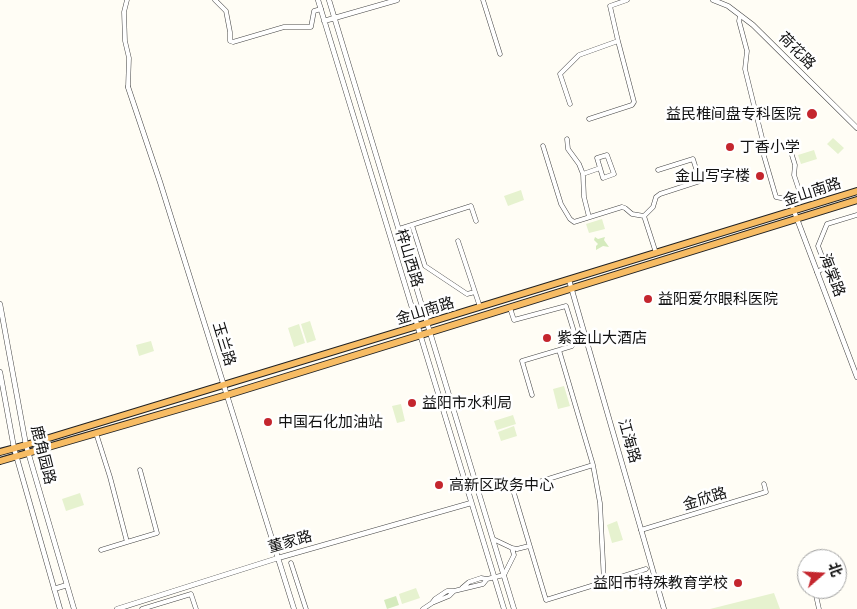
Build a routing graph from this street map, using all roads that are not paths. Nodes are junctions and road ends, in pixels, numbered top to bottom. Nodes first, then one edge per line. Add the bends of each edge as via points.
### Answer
1 (127, 0) edge
2 (215, 0) edge
3 (318, 0) edge
4 (329, 0) edge
5 (396, 0) edge
6 (483, 0) edge
7 (628, 0) edge
8 (712, 0) edge
9 (321, 9) junction
10 (740, 16) junction
11 (335, 18) junction
12 (324, 20) junction
13 (618, 41) junction
14 (500, 54) dead end
15 (128, 87) joint
16 (570, 104) dead end
17 (589, 119) dead end
18 (857, 128) edge
19 (567, 139) dead end
20 (543, 146) dead end
21 (791, 152) dead end
22 (600, 168) junction
23 (658, 170) dead end
24 (582, 174) junction
25 (857, 191) edge
26 (790, 200) junction
27 (857, 200) edge
28 (392, 208) junction
29 (382, 210) junction
30 (794, 211) junction
31 (857, 215) edge
32 (644, 216) junction
33 (589, 217) junction
34 (797, 220) junction
35 (476, 221) dead end
36 (412, 225) junction
37 (399, 229) junction
38 (458, 241) dead end
39 (656, 253) junction
40 (411, 268) junction
41 (400, 271) junction
42 (817, 272) junction
43 (569, 280) junction
44 (572, 289) junction
45 (475, 292) junction
46 (0, 304) edge
47 (480, 307) junction
48 (510, 308) junction
49 (427, 323) junction
50 (417, 326) junction
51 (430, 332) junction
52 (420, 335) junction
53 (559, 350) junction
54 (0, 372) edge
55 (857, 377) edge
56 (224, 385) junction
57 (227, 395) junction
58 (532, 395) dead end
59 (175, 400) junction
60 (178, 409) junction
61 (24, 431) junction
62 (68, 432) junction
63 (11, 433) junction
64 (96, 434) junction
65 (71, 441) junction
66 (26, 445) junction
67 (14, 448) junction
68 (0, 452) edge
69 (28, 454) junction
70 (16, 457) junction
71 (0, 461) edge
72 (593, 465) junction
73 (32, 466) junction
74 (20, 470) junction
75 (140, 470) dead end
76 (764, 484) dead end
77 (471, 503) junction
78 (641, 530) junction
79 (493, 539) junction
80 (127, 542) junction
81 (529, 547) junction
82 (512, 548) junction
83 (101, 550) dead end
84 (514, 555) junction
85 (278, 558) junction
86 (292, 563) dead end
87 (646, 569) dead end
88 (504, 575) junction
89 (494, 577) junction
90 (604, 582) junction
91 (67, 585) junction
92 (54, 589) junction
93 (303, 600) junction
94 (161, 603) junction
95 (293, 606) edge
96 (60, 609) edge
97 (74, 609) edge
98 (117, 609) edge
99 (142, 609) edge
100 (163, 609) edge
101 (196, 609) edge
102 (306, 609) edge
103 (423, 609) edge
104 (504, 609) edge
105 (514, 609) edge
106 (664, 609) edge

1 - 15 street via 124,12 129,58
2 - 9 street via 226,11 230,41 233,42 284,27 311,27 314,11
3 - 9 street, 梓山西路
4 - 11 street, 梓山西路
5 - 11 street
6 - 14 street
7 - 13 street via 610,6
8 - 10 street, 荷花路 via 728,6
9 - 12 street, 梓山西路
10 - 18 street, 荷花路
10 - 26 street via 747,51 745,69 764,156 776,197
11 - 12 street
11 - 28 street, 梓山西路
12 - 29 street, 梓山西路
13 - 16 street via 579,55 565,67 560,74
13 - 17 street via 634,102
15 - 56 street, 玉兰路
19 - 24 street via 568,149
20 - 33 street via 565,213 574,222
21 - 26 street via 801,196
22 - 22 street via 604,178 614,174 607,155 597,158
22 - 24 street
23 - 32 street via 693,159 700,181 660,194
24 - 33 street via 584,203
25 - 30 highway, 金山南路
26 - 30 street
27 - 34 highway, 金山南路
28 - 29 street
28 - 37 street, 梓山西路
29 - 41 street, 梓山西路
30 - 34 street, 海棠路
30 - 39 highway, 金山南路
31 - 42 street via 827,224 818,246 826,267
32 - 33 street via 632,214 622,207
32 - 39 street
34 - 42 street, 海棠路
34 - 44 highway, 金山南路
35 - 36 street via 471,206
36 - 37 street
36 - 45 street via 425,266 467,294
37 - 40 street, 梓山西路
38 - 45 street
39 - 43 highway, 金山南路
40 - 41 street
40 - 49 street, 梓山西路
41 - 50 street, 梓山西路
42 - 55 street, 海棠路
43 - 44 street, 江海路
43 - 47 highway, 金山南路
44 - 48 highway, 金山南路
44 - 78 street, 江海路
45 - 47 street
46 - 61 street, 鹿角园路
47 - 49 highway, 金山南路
48 - 51 highway, 金山南路
48 - 53 street via 514,320 566,306 576,338 572,346
49 - 50 highway, 金山南路
49 - 51 street, 梓山西路
50 - 52 street, 梓山西路
50 - 56 highway, 金山南路
51 - 52 highway, 金山南路
51 - 79 street, 梓山西路
52 - 57 highway, 金山南路
52 - 77 street, 梓山西路
53 - 58 street via 522,361
53 - 72 street
54 - 63 street, 鹿角园路
56 - 57 street, 玉兰路
56 - 59 highway, 金山南路
57 - 60 highway, 金山南路
57 - 85 street, 玉兰路
59 - 60 highway
59 - 62 highway, 金山南路
60 - 64 highway, 金山南路
61 - 63 street
61 - 66 street, 鹿角园路
62 - 65 highway
62 - 66 highway, 金山南路
63 - 67 street, 鹿角园路
64 - 65 highway, 金山南路
64 - 80 street
65 - 69 highway, 金山南路
66 - 67 highway, 金山南路
66 - 69 street, 鹿角园路
67 - 68 highway, 金山南路
67 - 70 street, 鹿角园路
69 - 70 highway, 金山南路
69 - 73 street, 鹿角园路
70 - 71 highway, 金山南路
70 - 74 street, 鹿角园路
72 - 81 street via 513,490
72 - 90 street via 600,503
73 - 74 street
73 - 91 street, 鹿角园路
74 - 92 street, 鹿角园路
75 - 80 street via 157,534
76 - 78 street, 金欣路 via 766,492
77 - 85 street, 董家路
77 - 89 street, 梓山西路
78 - 106 street, 江海路
79 - 82 street
79 - 88 street, 梓山西路
80 - 83 street
81 - 82 street
81 - 84 street
81 - 90 street via 546,600
82 - 84 street
84 - 88 street
85 - 95 street, 玉兰路
85 - 98 street, 董家路
86 - 93 street
87 - 90 street
88 - 89 street
88 - 105 street, 梓山西路
89 - 103 street via 472,588 454,591
89 - 104 street, 梓山西路
91 - 92 street
91 - 97 street, 鹿角园路
92 - 96 street, 鹿角园路
93 - 95 street
93 - 102 street
94 - 99 street
94 - 100 street
94 - 101 street via 191,594

